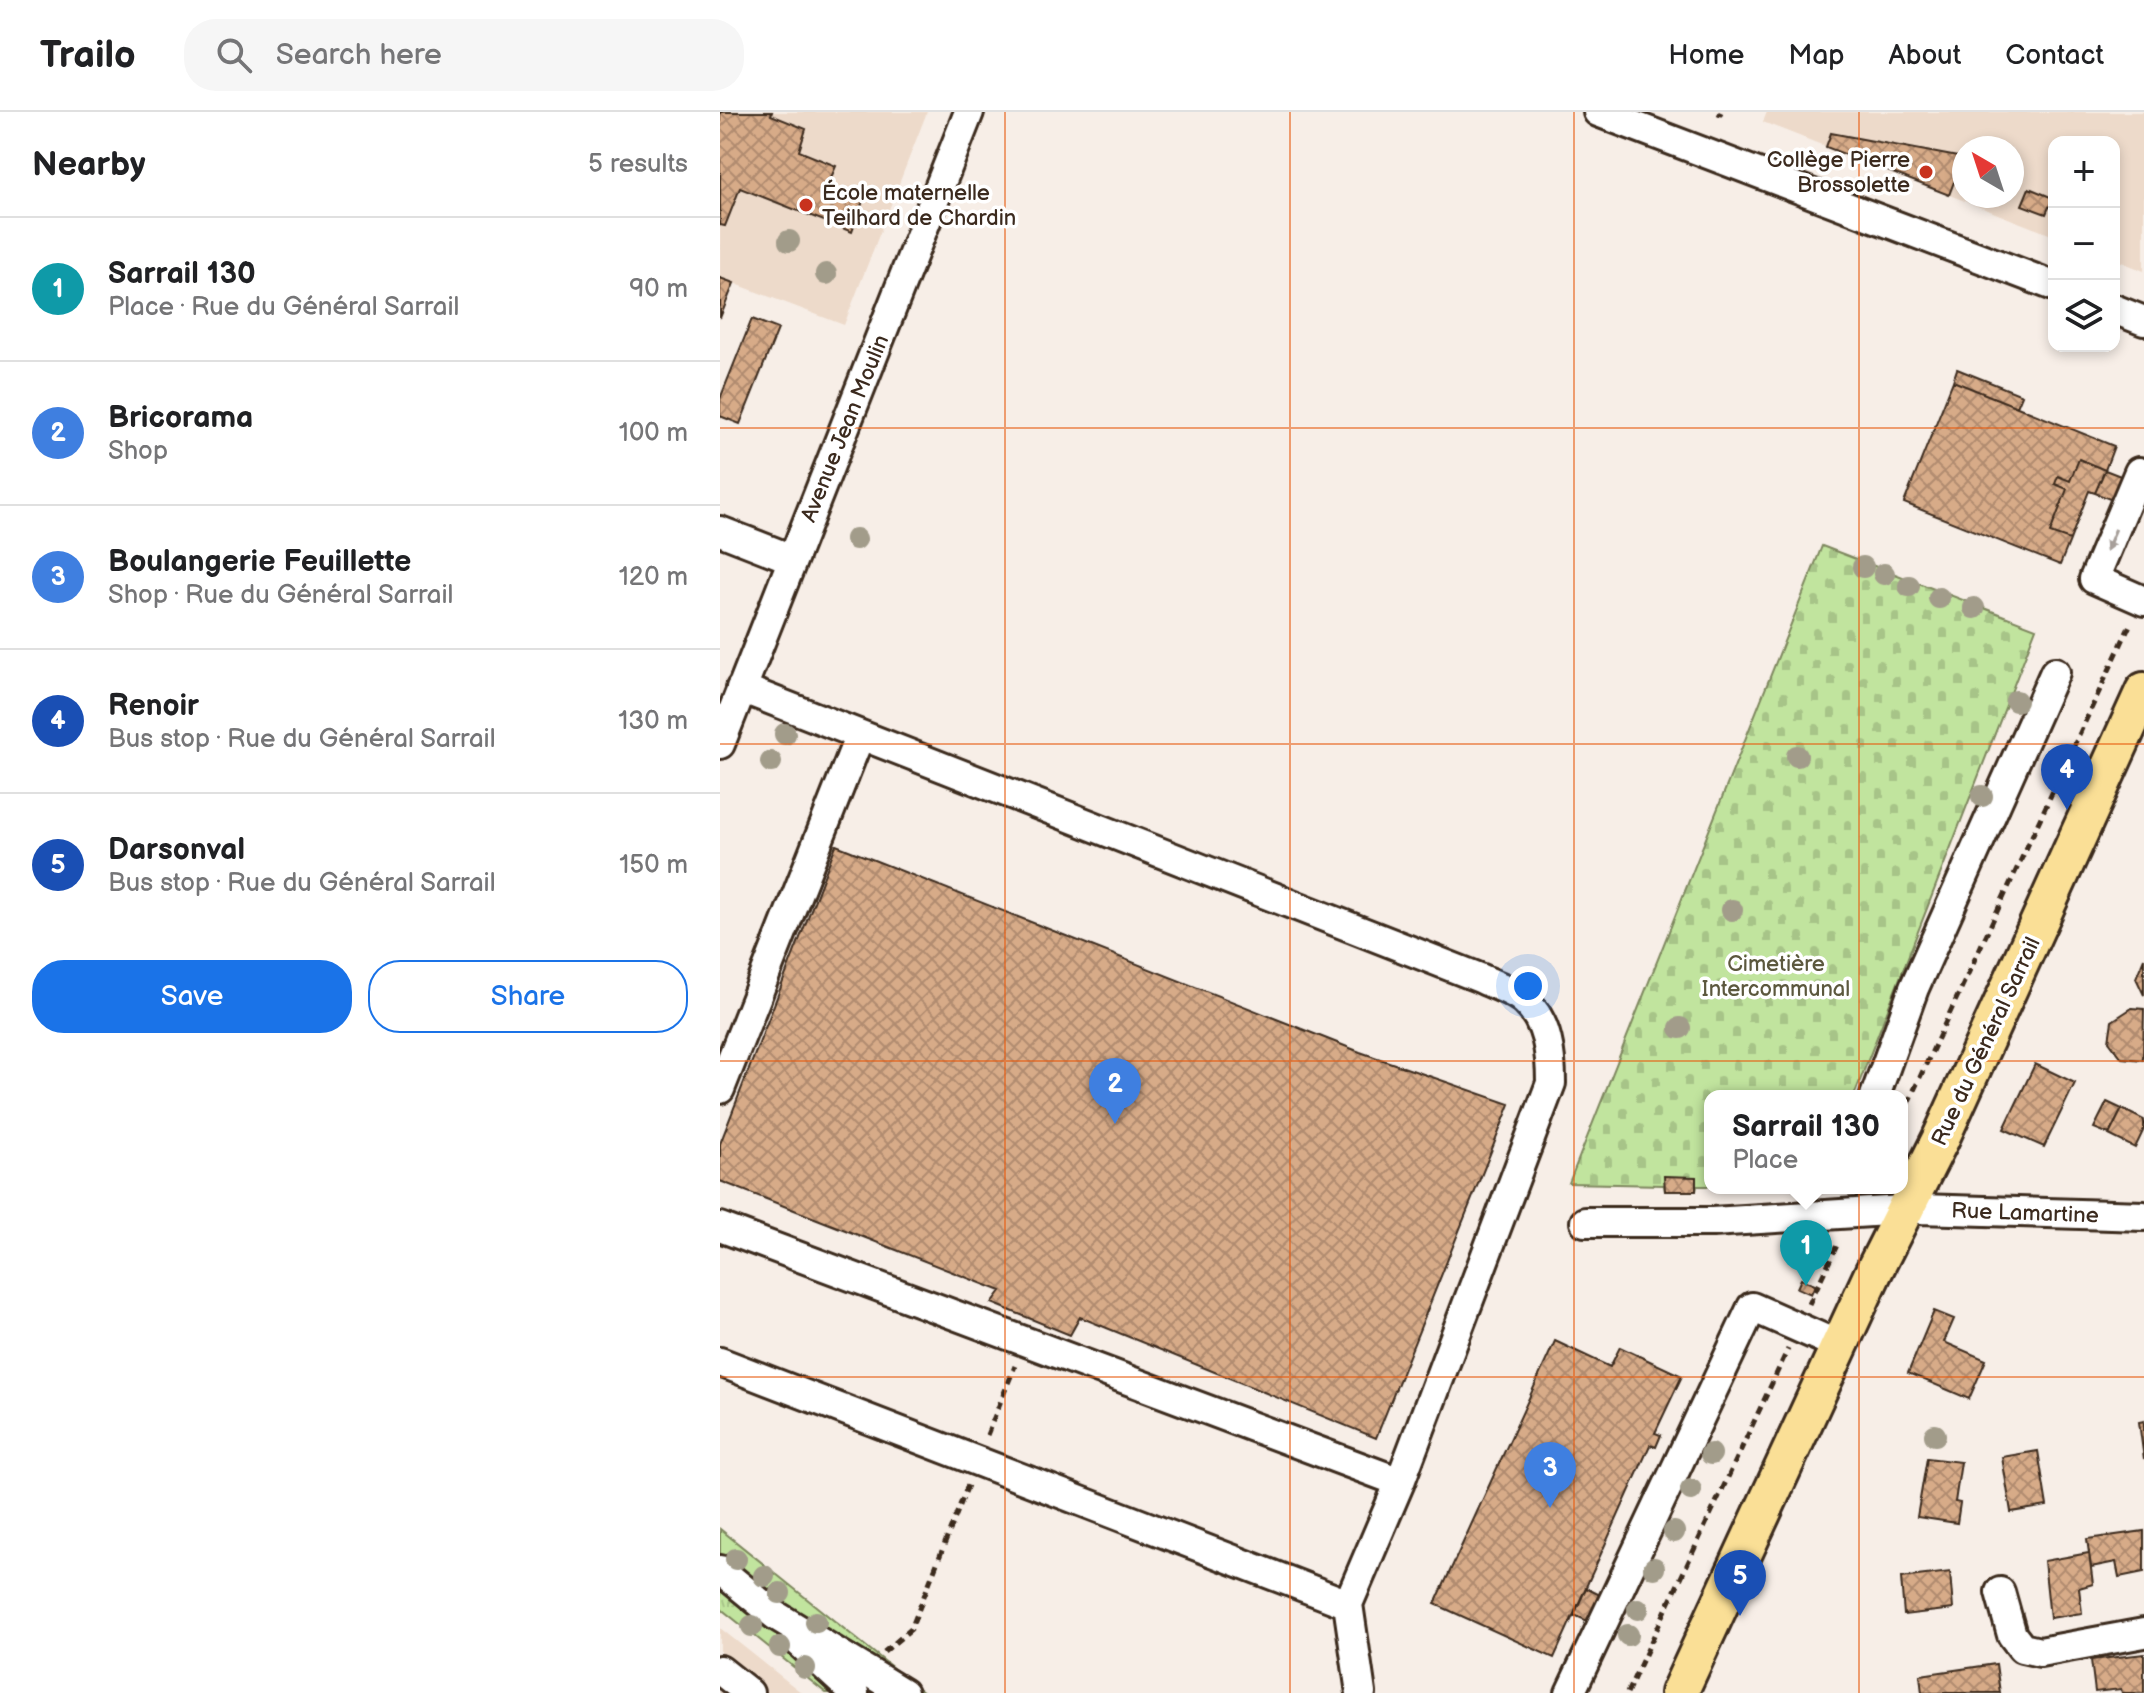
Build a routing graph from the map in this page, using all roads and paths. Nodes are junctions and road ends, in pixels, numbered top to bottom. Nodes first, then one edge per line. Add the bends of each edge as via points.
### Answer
1 (969, 112) edge
2 (1598, 112) edge
3 (2048, 284) edge
4 (2120, 311) edge
5 (2144, 321) edge
6 (2144, 474) edge
7 (720, 531) edge
8 (792, 559) junction
9 (2143, 600) edge
10 (2055, 672) dead end
11 (741, 688) junction
12 (2144, 691) edge
13 (860, 735) junction
14 (720, 744) edge
15 (720, 1089) edge
16 (1877, 1090) edge
17 (1908, 1103) edge
18 (1843, 1204) edge
19 (1906, 1209) junction
20 (2144, 1216) edge
21 (1585, 1222) dead end
22 (720, 1227) edge
23 (1798, 1327) junction
24 (1025, 1342) junction
25 (1840, 1346) junction
26 (720, 1362) edge
27 (977, 1461) junction
28 (1400, 1482) junction
29 (720, 1570) edge
30 (2000, 1592) dead end
31 (1348, 1604) junction
32 (775, 1615) junction
33 (2144, 1633) edge
34 (883, 1653) dead end
35 (720, 1670) edge
36 (749, 1693) edge
37 (854, 1693) edge
38 (903, 1693) edge
39 (1361, 1693) edge
40 (1570, 1693) edge
41 (1627, 1693) edge
42 (1679, 1693) edge

1 - 8 street, Avenue Jean Moulin
2 - 3 street
4 - 5 street
6 -> 9 street via 2139,472 2094,579
7 - 8 street
8 - 11 street, Avenue Jean Moulin
9 - 17 path
10 - 16 street via 1914,988
11 - 13 street
11 - 14 street, Avenue Jean Moulin
12 - 19 main road, Rue du Général Sarrail
13 - 15 street
13 - 28 street via 1525,1000 1543,1028 1551,1055 1551,1083
18 - 19 street, Rue Lamartine
18 - 21 street, Rue Lamartine via 1712,1222
18 - 23 path
19 - 20 street, Rue Lamartine
19 - 25 main road, Rue du Général Sarrail
22 - 24 street
23 - 25 street
23 - 40 street via 1752,1307
23 - 41 path
24 - 27 path
24 - 28 street
25 - 42 main road, Rue du Général Sarrail
26 - 27 street
27 - 31 street
27 - 34 path via 911,1629
28 - 31 street
29 - 32 street
30 - 33 street via 2012,1635 2022,1648 2040,1652
31 - 39 street
32 - 37 street
32 - 38 street
35 - 36 street

